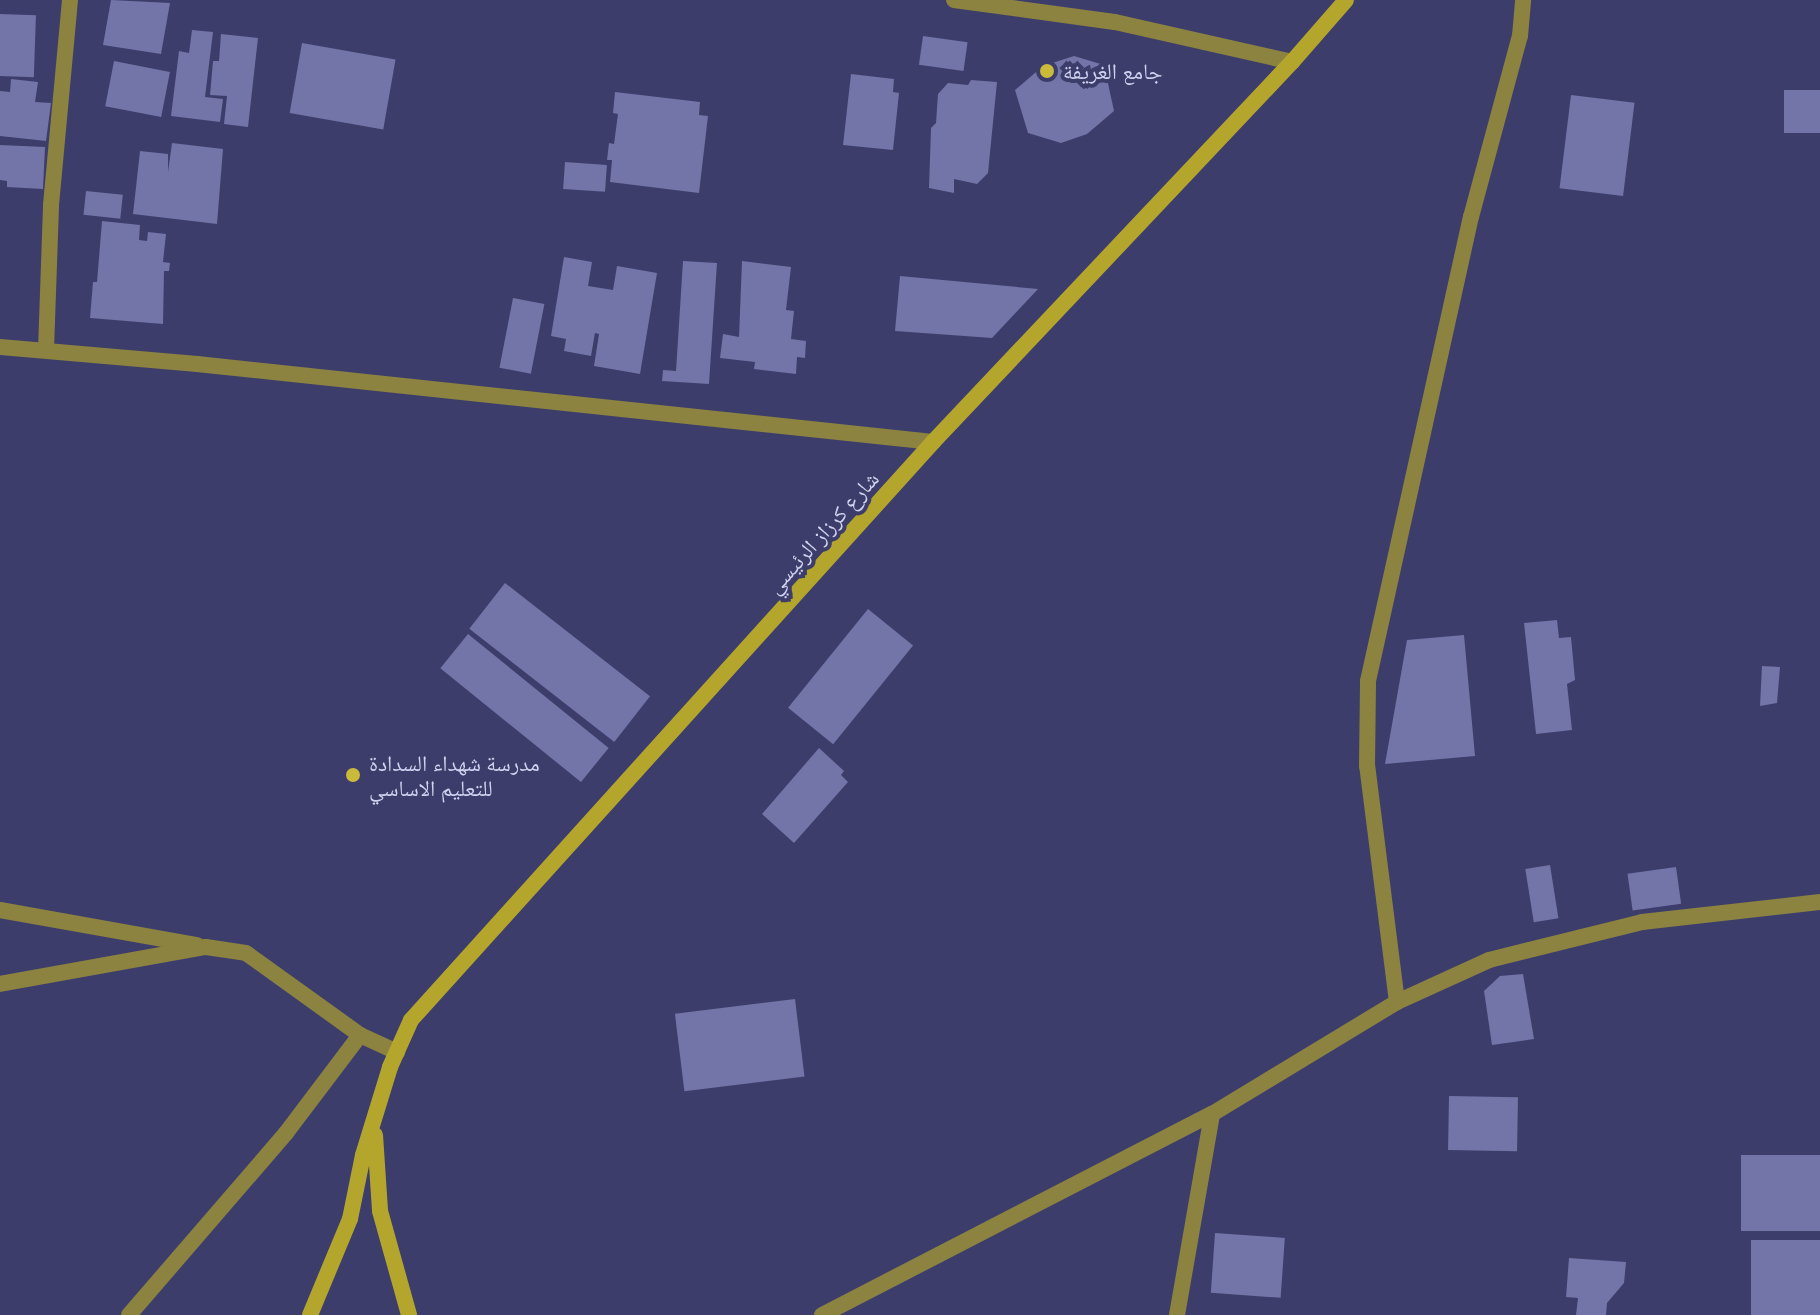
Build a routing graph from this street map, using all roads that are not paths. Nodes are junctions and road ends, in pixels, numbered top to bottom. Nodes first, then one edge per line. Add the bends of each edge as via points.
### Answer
1 (70, 0) edge
2 (954, 0) edge
3 (1346, 0) edge
4 (1523, 0) edge
5 (1292, 62) junction
6 (0, 347) edge
7 (46, 350) junction
8 (933, 442) junction
9 (1820, 902) edge
10 (0, 910) edge
11 (206, 947) junction
12 (0, 984) edge
13 (1397, 1002) junction
14 (360, 1035) junction
15 (397, 1052) junction
16 (1212, 1114) junction
17 (374, 1121) junction
18 (129, 1315) edge
19 (310, 1315) edge
20 (409, 1315) edge
21 (822, 1315) edge
22 (1177, 1315) edge

1 - 7 street via 51,205
2 - 5 street via 1115,22
3 - 5 street, شارع كرزاز الرئيسي
4 - 13 street via 1520,36 1471,217 1368,681 1367,766
5 - 8 street, شارع كرزاز الرئيسي
6 - 7 street
7 - 8 street
8 - 15 street, شارع كرزاز الرئيسي via 439,985 411,1020
9 - 13 street via 1642,922 1489,960
10 - 11 street
11 - 12 street
11 - 14 street via 246,953
13 - 16 street
14 - 15 street
14 - 18 street via 286,1133
15 - 17 street, شارع كرزاز الرئيسي
16 - 21 street
16 - 22 street
17 - 19 street, شارع كرزاز الرئيسي via 350,1219
17 - 20 street, شارع كرزاز الرئيسي via 380,1211

